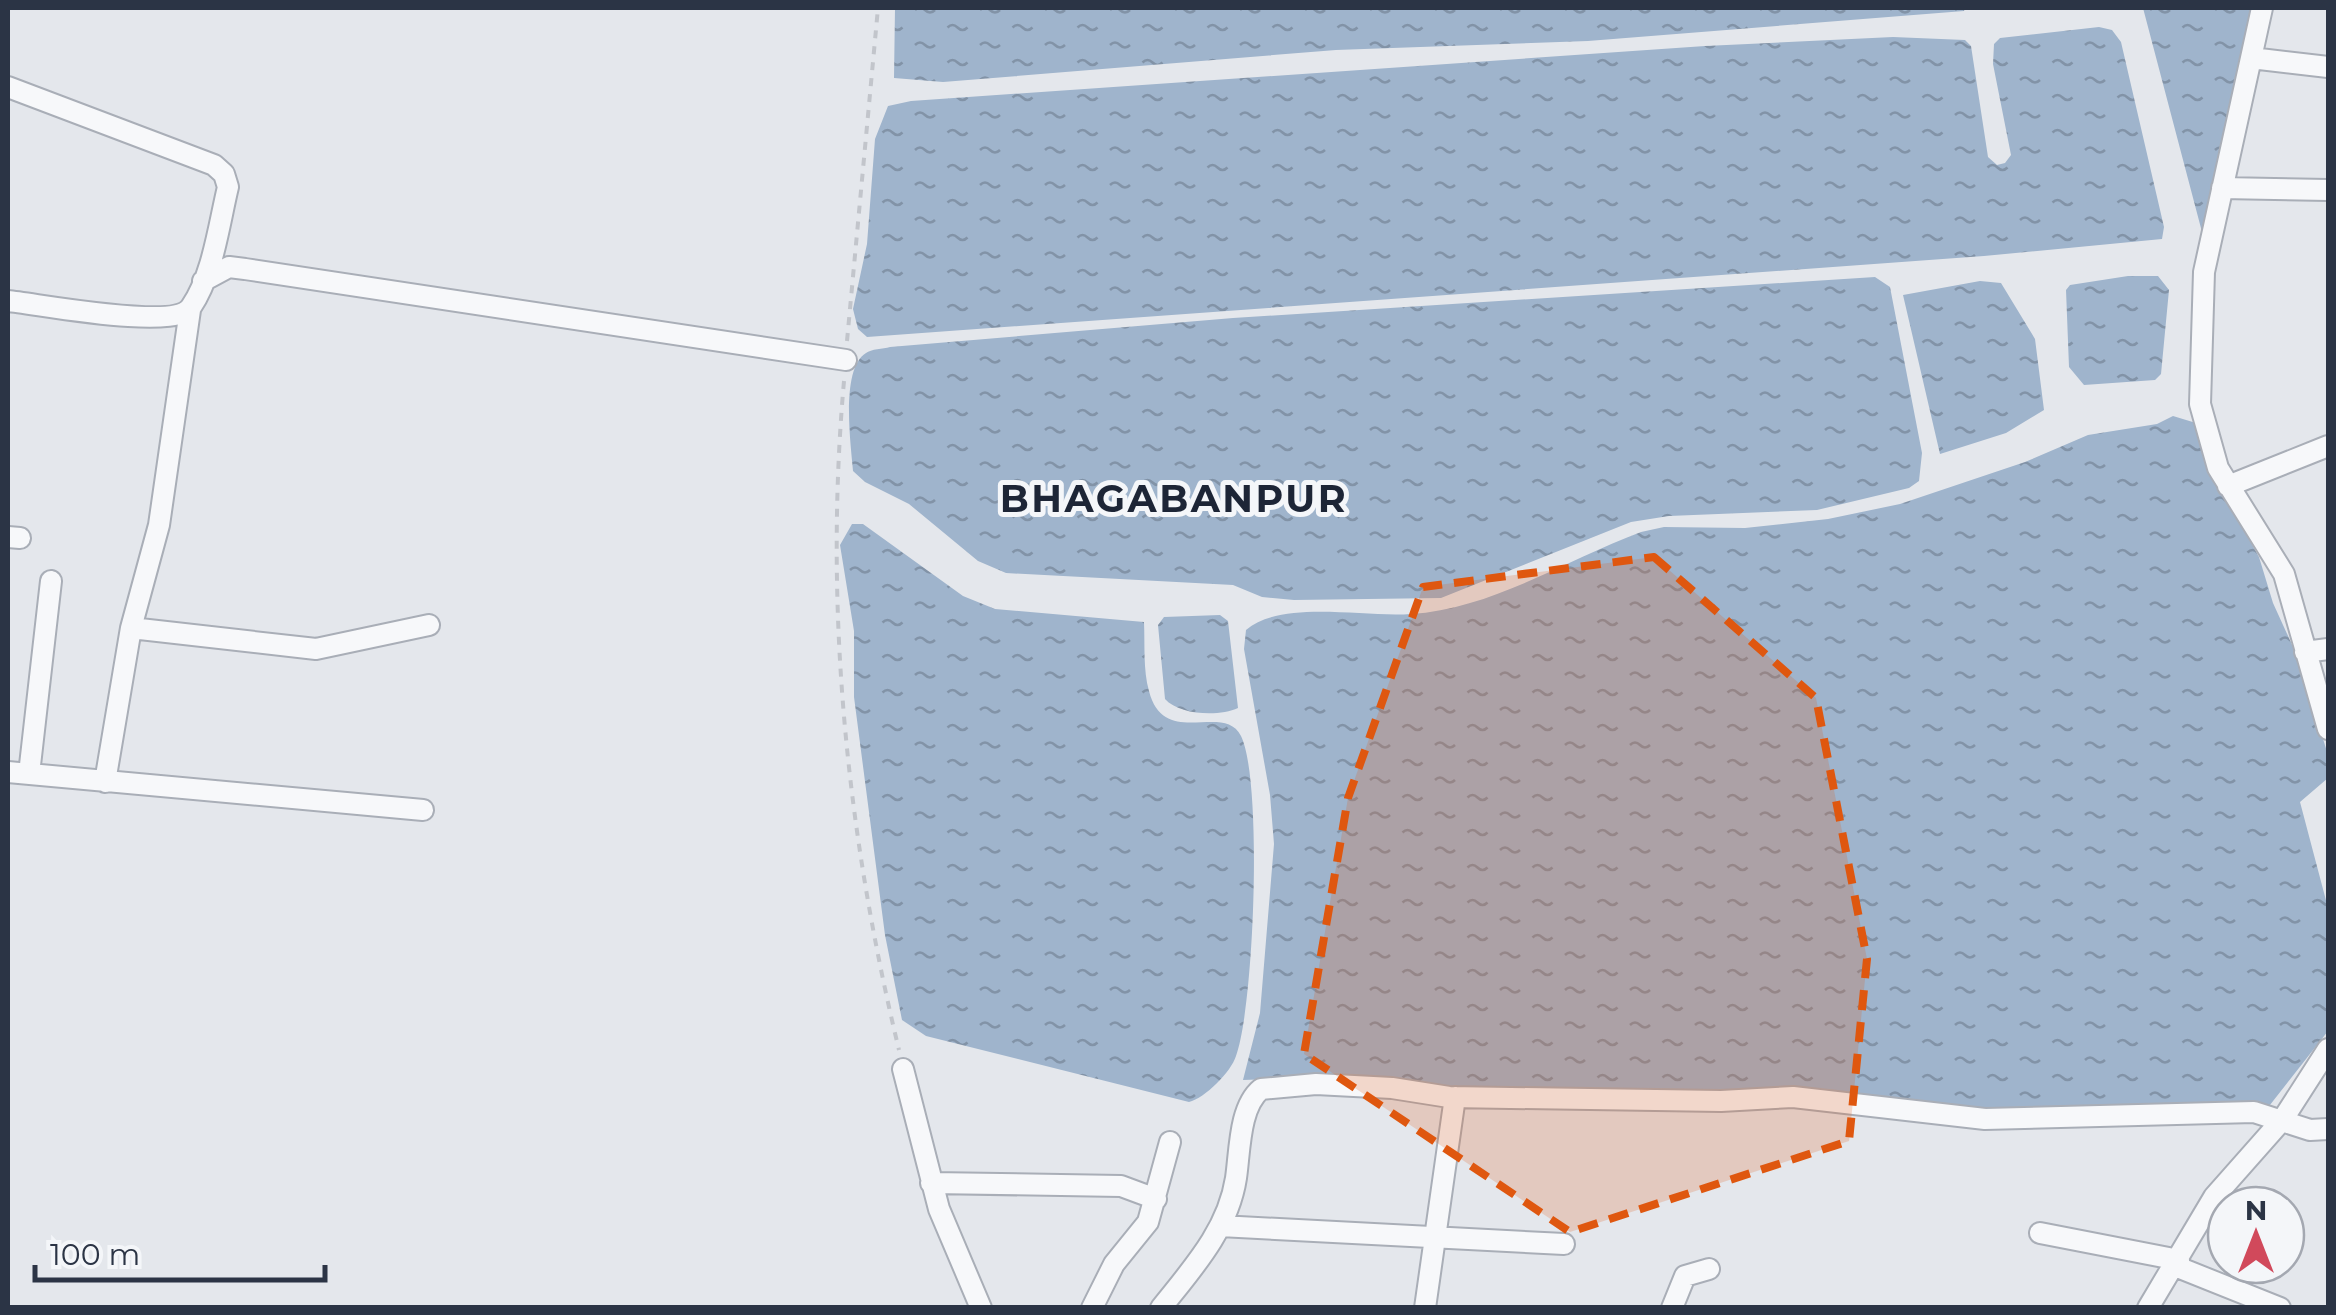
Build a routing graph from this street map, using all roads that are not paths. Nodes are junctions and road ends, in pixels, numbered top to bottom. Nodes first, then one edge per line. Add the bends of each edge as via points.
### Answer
1 (2262, 8) edge
2 (2251, 58) junction
3 (2328, 67) edge
4 (8, 87) edge
5 (2222, 188) junction
6 (2328, 190) edge
7 (203, 281) junction
8 (8, 300) edge
9 (190, 310) junction
10 (846, 360) road end
11 (2328, 446) edge
12 (2228, 486) junction
13 (51, 581) dead end
14 (429, 624) dead end
15 (130, 628) junction
16 (2328, 649) edge
17 (2305, 652) junction
18 (2328, 728) edge
19 (18, 773) edge
20 (105, 782) junction
21 (423, 810) dead end
22 (2328, 1049) edge
23 (903, 1069) road end
24 (1456, 1097) junction
25 (2283, 1119) junction
26 (2328, 1129) edge
27 (1170, 1142) dead end
28 (931, 1183) junction
29 (1156, 1200) junction
30 (1220, 1226) junction
31 (2040, 1233) dead end
32 (1435, 1238) junction
33 (1564, 1244) dead end
34 (2177, 1263) junction
35 (1710, 1269) dead end
36 (980, 1308) edge
37 (1092, 1308) edge
38 (1160, 1308) edge
39 (1425, 1308) edge
40 (1672, 1308) edge
41 (2148, 1308) edge
42 (2280, 1308) edge

1 - 2 street
2 - 3 street
2 - 5 street
4 - 7 street via 224,174 228,187
5 - 6 street
5 - 12 street via 2204,272 2198,370 2204,425
7 - 9 street
7 - 10 street via 229,266 246,268
8 - 9 street via 153,318
9 - 15 street via 159,525
11 - 12 street
12 - 17 street via 2284,574
13 - 19 street
14 - 15 street via 316,649
15 - 20 street
16 - 17 street
17 - 18 street
19 - 20 street
20 - 21 street
22 - 25 street
23 - 28 street
24 - 25 street via 1793,1097 1984,1119 2254,1112
24 - 30 street via 1316,1084 1262,1089 1247,1107 1235,1184
24 - 32 street
25 - 26 street
25 - 34 street via 2214,1197
27 - 29 street
28 - 29 street via 1122,1186
28 - 36 street
29 - 37 street
30 - 32 street
30 - 38 street
31 - 34 street
32 - 33 street
32 - 39 street
34 - 41 street
34 - 42 street
35 - 40 street via 1685,1276

